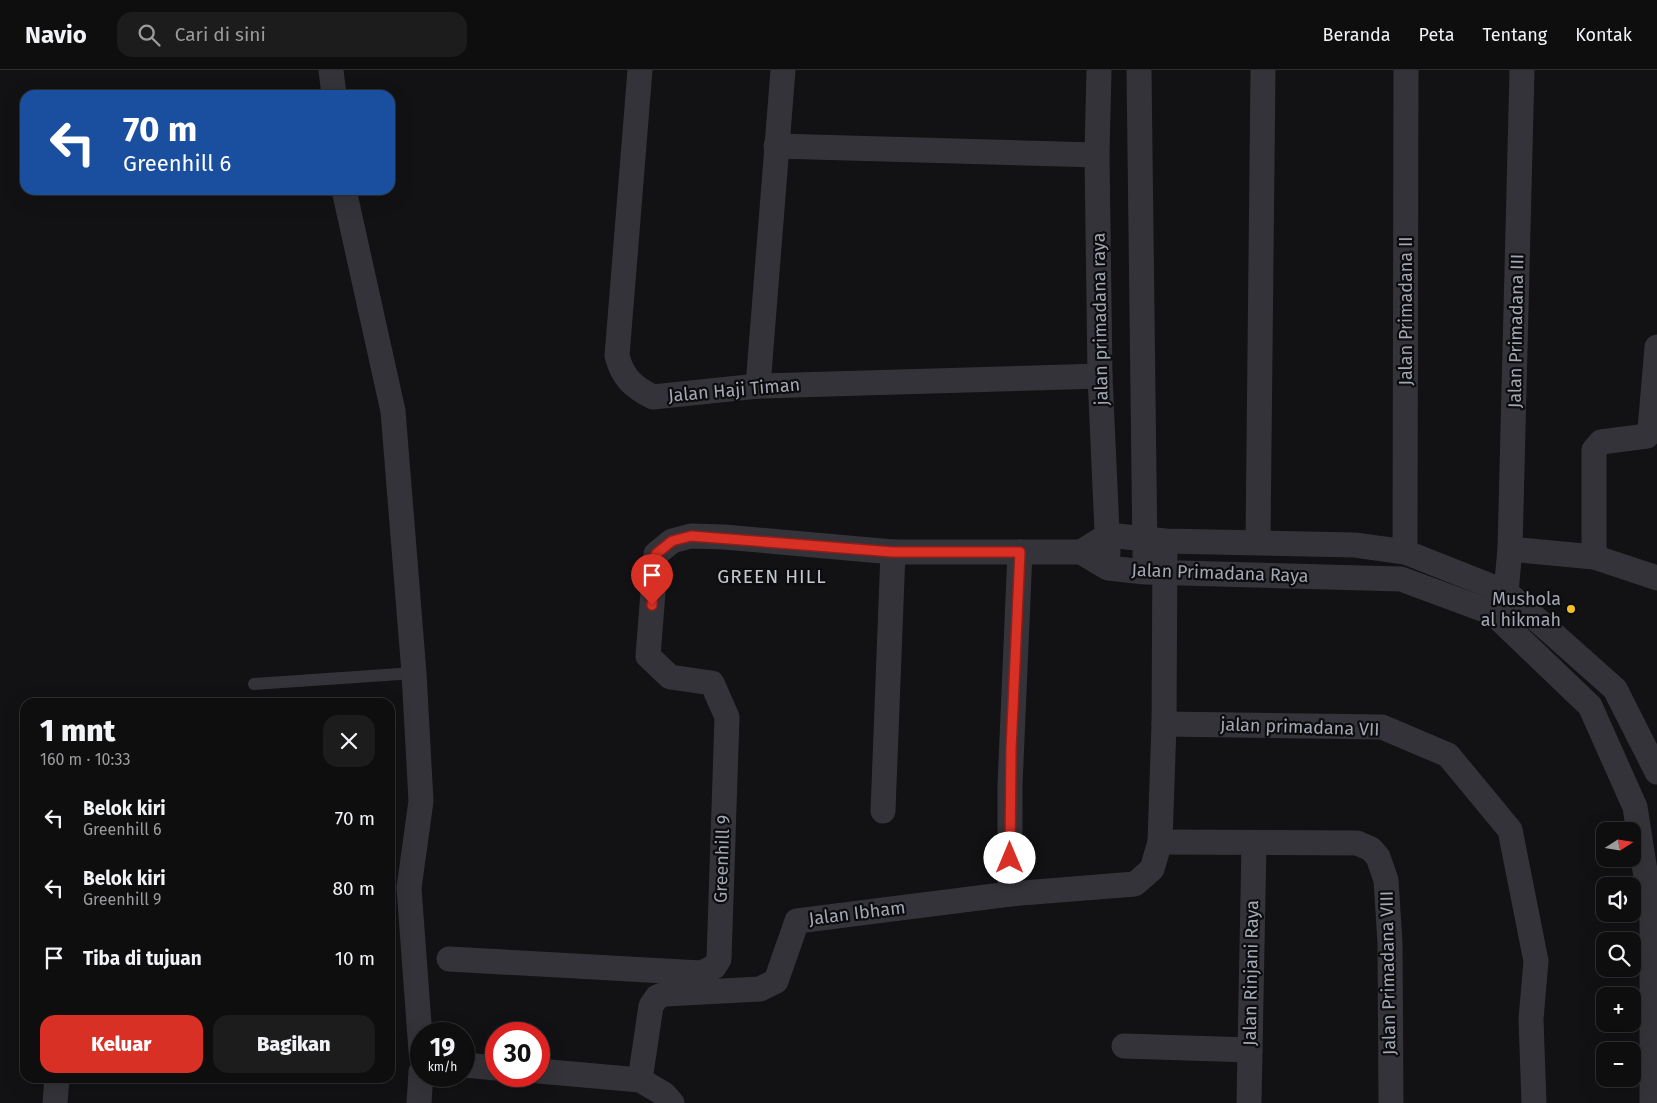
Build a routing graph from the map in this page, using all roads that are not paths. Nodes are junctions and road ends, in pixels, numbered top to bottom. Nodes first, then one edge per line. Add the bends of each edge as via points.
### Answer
1 (331, 70) edge
2 (640, 70) edge
3 (783, 70) edge
4 (1099, 70) edge
5 (1139, 70) edge
6 (1263, 70) edge
7 (1406, 70) edge
8 (1522, 70) edge
9 (333, 90) edge
10 (776, 146) junction
11 (1098, 155) junction
12 (345, 195) edge
13 (1657, 347) edge
14 (1100, 376) junction
15 (758, 386) junction
16 (1108, 536) junction
17 (1155, 540) junction
18 (1258, 542) junction
19 (1510, 549) junction
20 (893, 552) junction
21 (1020, 552) junction
22 (1081, 552) junction
23 (1404, 552) junction
24 (1594, 557) junction
25 (1108, 568) junction
26 (1155, 573) junction
27 (1657, 578) edge
28 (1506, 592) junction
29 (1493, 613) junction
30 (414, 672) junction
31 (254, 684) dead end
32 (1164, 724) junction
33 (1657, 772) edge
34 (883, 811) dead end
35 (1160, 842) junction
36 (1254, 844) junction
37 (399, 890) edge
38 (1010, 894) junction
39 (449, 959) dead end
40 (417, 1022) edge
41 (1124, 1046) dead end
42 (1250, 1050) junction
43 (550, 1072) edge
44 (640, 1080) junction
45 (56, 1083) edge
46 (420, 1087) edge
47 (55, 1103) edge
48 (419, 1103) edge
49 (672, 1103) edge
50 (1249, 1103) edge
51 (1391, 1103) edge
52 (1534, 1103) edge
53 (1652, 1103) edge

1 - 9 street
2 - 15 street, Jalan Haji Timan via 617,356 621,370 627,381 653,397
3 - 10 street
4 - 11 street, jalan primadana raya
5 - 17 street, Jalan Ibham
6 - 18 street
7 - 23 street, Jalan Primadana II
8 - 19 street, Jalan Primadana III
10 - 11 street
10 - 15 street
11 - 14 street, jalan primadana raya
12 - 30 street via 393,411
13 - 24 street via 1650,429 1646,436 1601,442 1594,450
14 - 15 street, Jalan Haji Timan
14 - 16 street, jalan primadana raya
16 - 17 street, Jalan Primadana Raya
16 - 22 street
16 - 25 street, jalan primadana raya
17 - 18 street, Jalan Primadana Raya
17 - 26 street, Jalan Ibham
18 - 23 street, Jalan Primadana Raya via 1356,545
19 - 24 street
19 - 28 street, Jalan Primadana III
20 - 21 street
20 - 34 street
20 - 39 street, Greenhill 9 via 691,536 672,541 656,554 648,656 670,677 712,683 727,717 719,959 714,967 701,972
21 - 22 street
21 - 38 street via 1011,766
22 - 25 street, Jalan Primadana Raya
23 - 28 street, Jalan Primadana Raya
24 - 27 street
25 - 26 street, Jalan Primadana Raya
26 - 29 street, Jalan Primadana Raya via 1401,579
26 - 32 street, Jalan Ibham
28 - 29 street
28 - 33 street, Jalan Primadana Raya via 1615,689
29 - 53 street, Jalan Primadana Raya via 1590,706 1636,807 1652,915
30 - 31 lane
30 - 37 street via 421,801
32 - 35 street, Jalan Ibham
32 - 52 street, jalan primadana VII via 1382,727 1448,755 1510,830 1536,961 1532,1019
35 - 36 street, Jalan Primadana VIII
35 - 38 street, Jalan Ibham via 1152,869 1135,884
36 - 42 street, Jalan Rinjani Raya
36 - 51 street, Jalan Primadana VIII via 1357,843 1378,857 1386,880 1390,943
37 - 40 street
38 - 44 street, Jalan Ibham via 797,921 776,981 760,989 657,997 651,1006
41 - 42 street
42 - 50 street, Jalan Rinjani Raya
43 - 44 street
44 - 49 street via 664,1094
45 - 47 street
46 - 48 street

